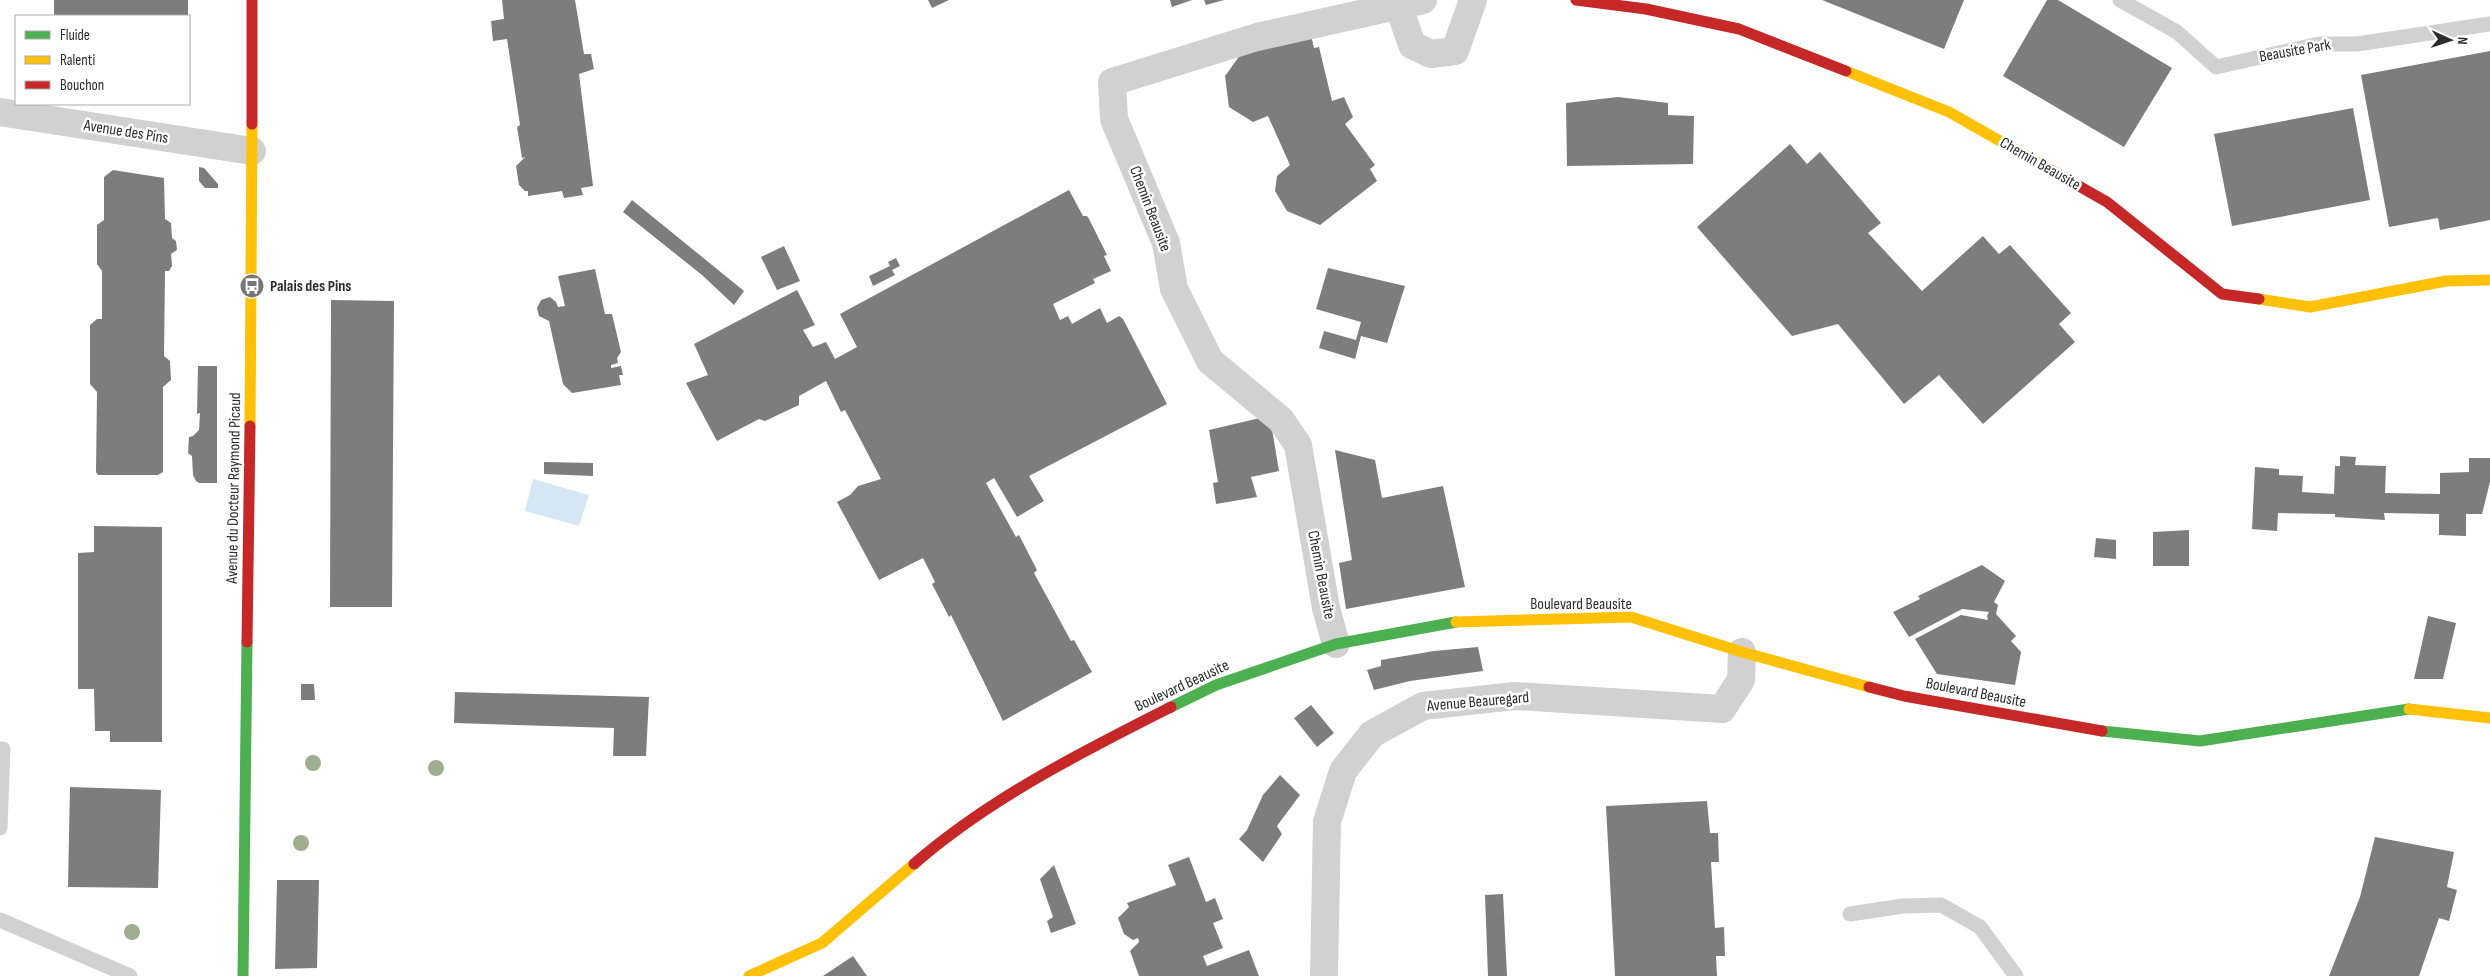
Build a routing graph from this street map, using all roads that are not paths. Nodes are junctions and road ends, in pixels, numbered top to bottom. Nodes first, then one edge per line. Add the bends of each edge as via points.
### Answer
1 (252, 0) edge
2 (1473, 0) edge
3 (1576, 0) edge
4 (2120, 0) edge
5 (1411, 2) edge
6 (1648, 4) edge
7 (2490, 24) edge
8 (0, 112) edge
9 (252, 151) junction
10 (2490, 280) edge
11 (1336, 644) junction
12 (1742, 652) junction
13 (2490, 718) edge
14 (3, 749) dead end
15 (0, 828) edge
16 (1850, 914) dead end
17 (0, 920) edge
18 (130, 976) edge
19 (244, 976) edge
20 (749, 976) edge
21 (1324, 976) edge
22 (2016, 976) edge

1 - 9 street, Avenue du Docteur Raymond Picaud
2 - 5 street, Chemin Beausite via 1455,51 1431,54 1412,45
3 - 6 street, Chemin Beausite
4 - 7 lane, Beausite Park via 2177,32 2216,67 2319,44 2357,44
5 - 11 street, Chemin Beausite via 1257,37 1112,82 1114,119 1166,243 1174,289 1210,361 1281,420 1298,445 1326,608
6 - 10 street, Chemin Beausite via 1739,29 1949,112 2107,202 2222,294 2310,307 2446,282
8 - 9 street, Avenue des Pins
9 - 19 street, Avenue du Docteur Raymond Picaud
11 - 12 street, Boulevard Beausite via 1462,621 1631,617
11 - 20 street, Boulevard Beausite via 1216,685 1065,761 945,837 822,942
12 - 13 street, Boulevard Beausite via 1904,696 2082,729 2200,741 2406,709
12 - 21 street, Avenue Beauregard via 1741,680 1722,709 1515,696 1423,706 1372,734 1342,771 1327,822
14 - 15 lane
16 - 22 lane via 1903,906 1940,905 1980,927
17 - 18 lane

